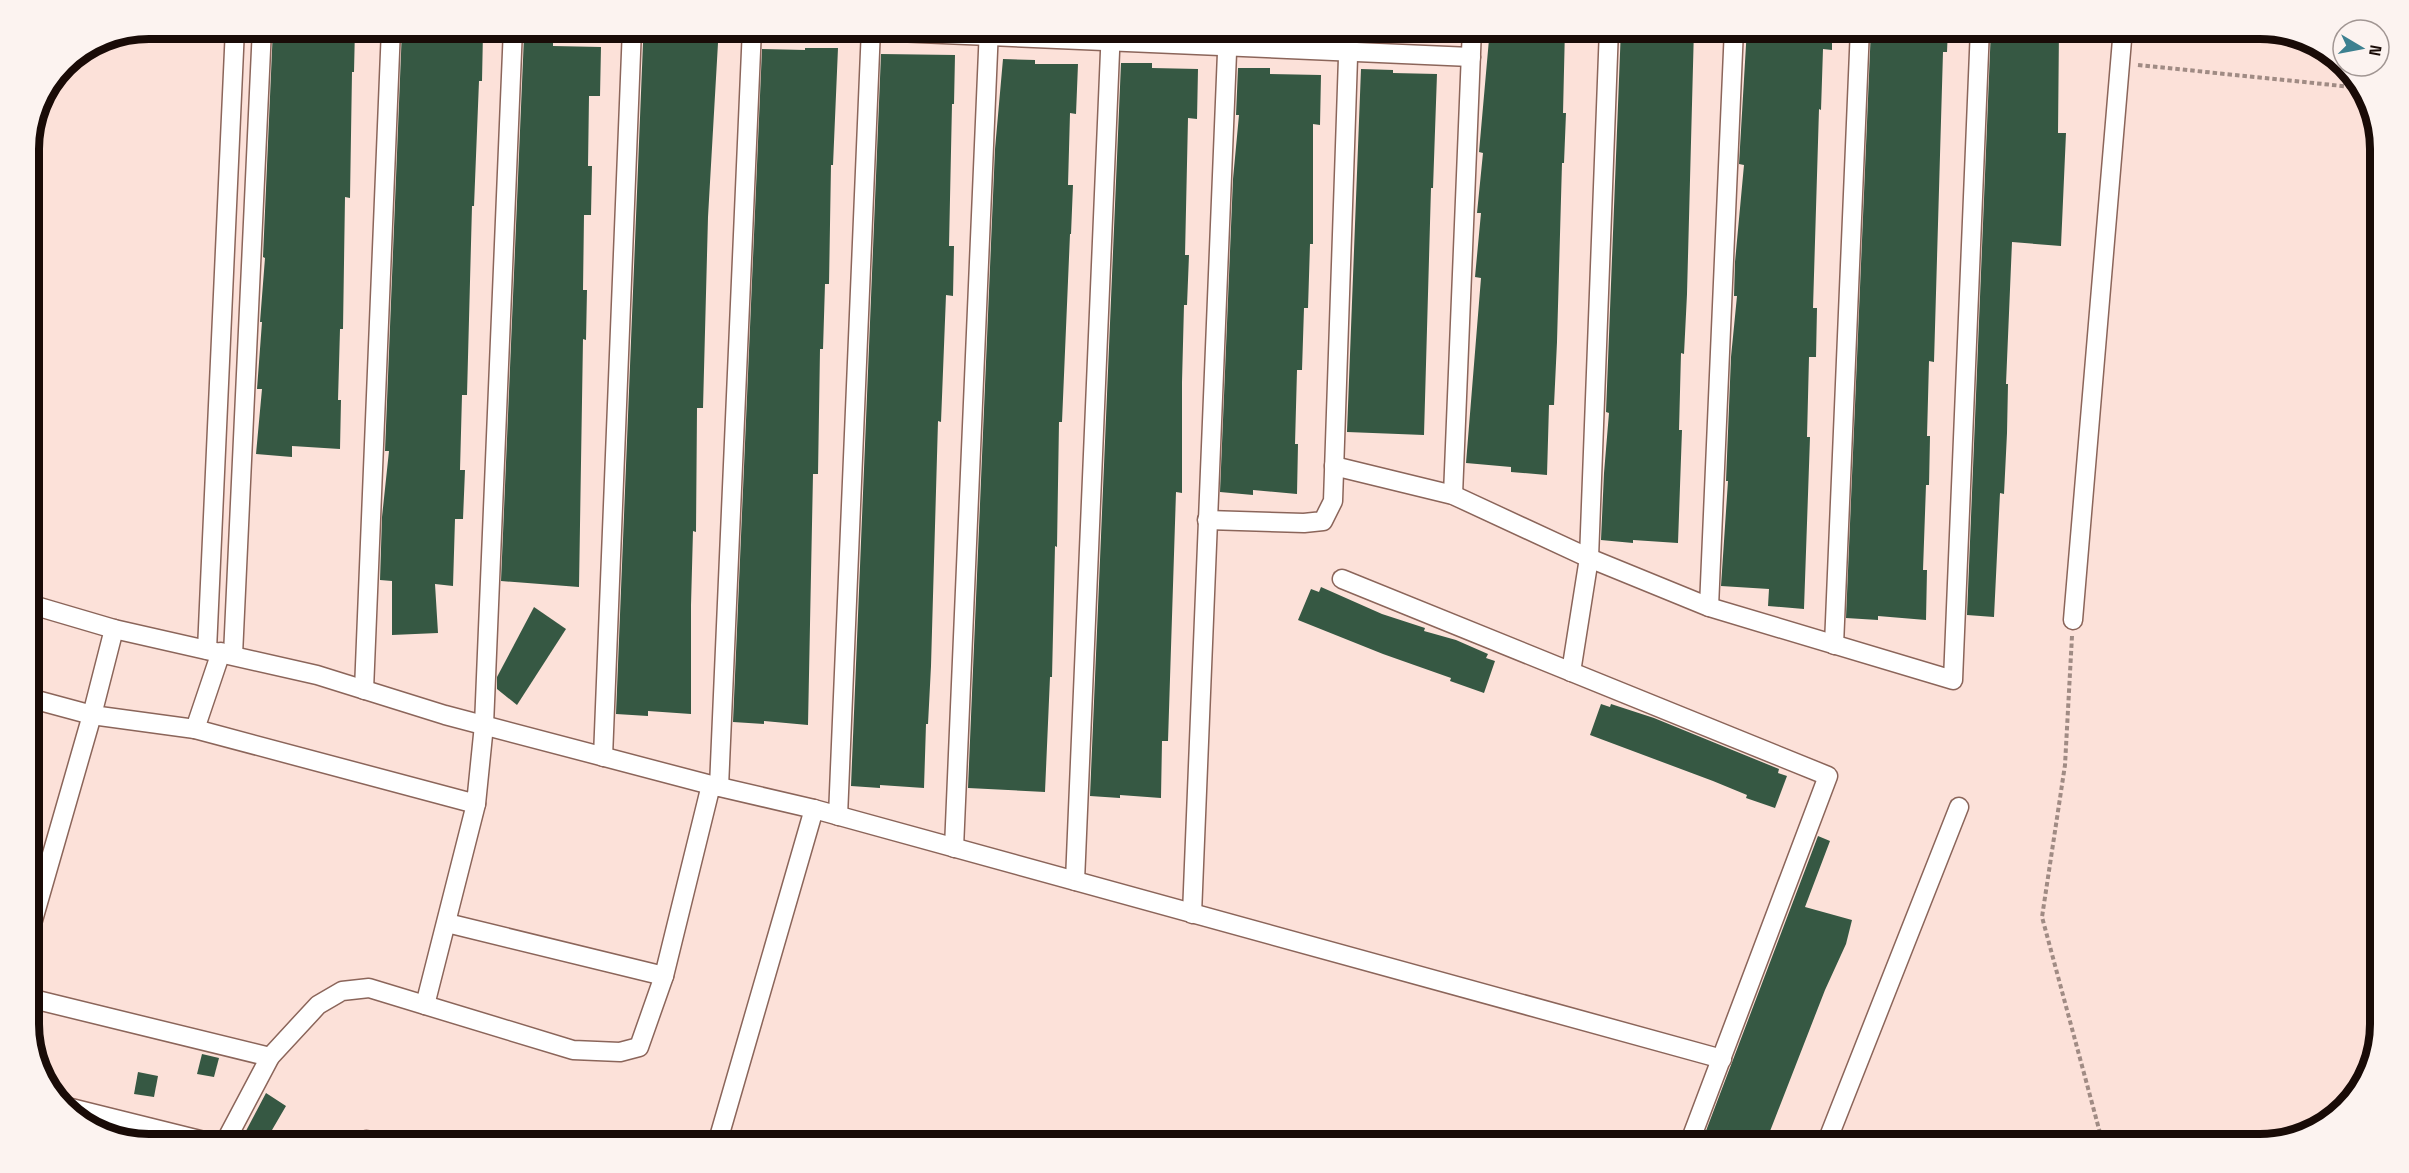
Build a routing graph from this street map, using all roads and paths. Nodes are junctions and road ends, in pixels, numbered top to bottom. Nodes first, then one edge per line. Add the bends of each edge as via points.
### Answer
1 (235, 39) edge
2 (261, 39) edge
3 (391, 39) edge
4 (513, 39) edge
5 (632, 39) edge
6 (751, 39) edge
7 (871, 39) edge
8 (989, 39) edge
9 (1111, 39) edge
10 (1150, 39) edge
11 (1227, 39) edge
12 (1349, 39) edge
13 (1472, 39) edge
14 (1609, 39) edge
15 (1734, 39) edge
16 (1860, 39) edge
17 (1980, 39) edge
18 (2122, 39) edge
19 (1227, 47) junction
20 (1348, 52) junction
21 (1471, 57) junction
22 (2120, 63) junction
23 (2351, 87) edge
24 (1334, 466) junction
25 (1453, 495) junction
26 (1207, 520) junction
27 (1588, 558) junction
28 (1342, 579) dead end
29 (39, 607) edge
30 (1709, 607) junction
31 (2073, 620) joint
32 (114, 629) junction
33 (1834, 645) junction
34 (220, 653) junction
35 (1571, 672) junction
36 (364, 690) junction
37 (39, 701) edge
38 (92, 715) junction
39 (484, 725) junction
40 (195, 729) junction
41 (603, 757) junction
42 (715, 786) junction
43 (476, 804) junction
44 (1959, 807) dead end
45 (813, 809) junction
46 (838, 816) junction
47 (954, 848) junction
48 (1075, 881) junction
49 (39, 899) edge
50 (1192, 914) junction
51 (447, 923) junction
52 (664, 976) junction
53 (39, 1000) edge
54 (425, 1005) junction
55 (270, 1057) junction
56 (1722, 1059) junction
57 (80, 1110) edge
58 (176, 1134) edge
59 (229, 1134) edge
60 (720, 1134) edge
61 (1693, 1134) edge
62 (1830, 1134) edge
63 (2100, 1134) edge

1 - 34 street
2 - 34 street
3 - 36 street
4 - 39 street
5 - 41 street
6 - 42 street
7 - 46 street
8 - 47 street
9 - 48 street
10 - 19 street
11 - 19 street
12 - 20 street
13 - 21 street
14 - 27 street
15 - 30 street
16 - 33 street
17 - 33 street via 1953,680
18 - 22 street
19 - 20 street
19 - 26 street
20 - 21 street
20 - 24 street
21 - 25 street
22 - 23 path
22 - 31 street
24 - 25 street
24 - 26 street via 1332,501 1323,521
25 - 27 street
26 - 50 street
27 - 30 street
27 - 35 street
28 - 35 street
29 - 32 street
30 - 33 street
31 - 63 path via 2066,765 2042,917
32 - 34 street
32 - 38 street
34 - 36 street
34 - 40 street
35 - 56 street via 1828,776
36 - 39 street
37 - 38 street
38 - 40 street
38 - 49 street
39 - 41 street
39 - 43 street
40 - 43 street
41 - 42 street
42 - 45 street
42 - 52 street
43 - 51 street
44 - 62 street
45 - 46 street
45 - 60 street
46 - 47 street
47 - 48 street
48 - 50 street
50 - 56 street
51 - 52 street
51 - 54 street
52 - 54 street via 639,1047 620,1052 573,1050
53 - 55 street
54 - 55 street via 369,988 342,991 318,1005
55 - 59 street
56 - 61 street
57 - 58 street

